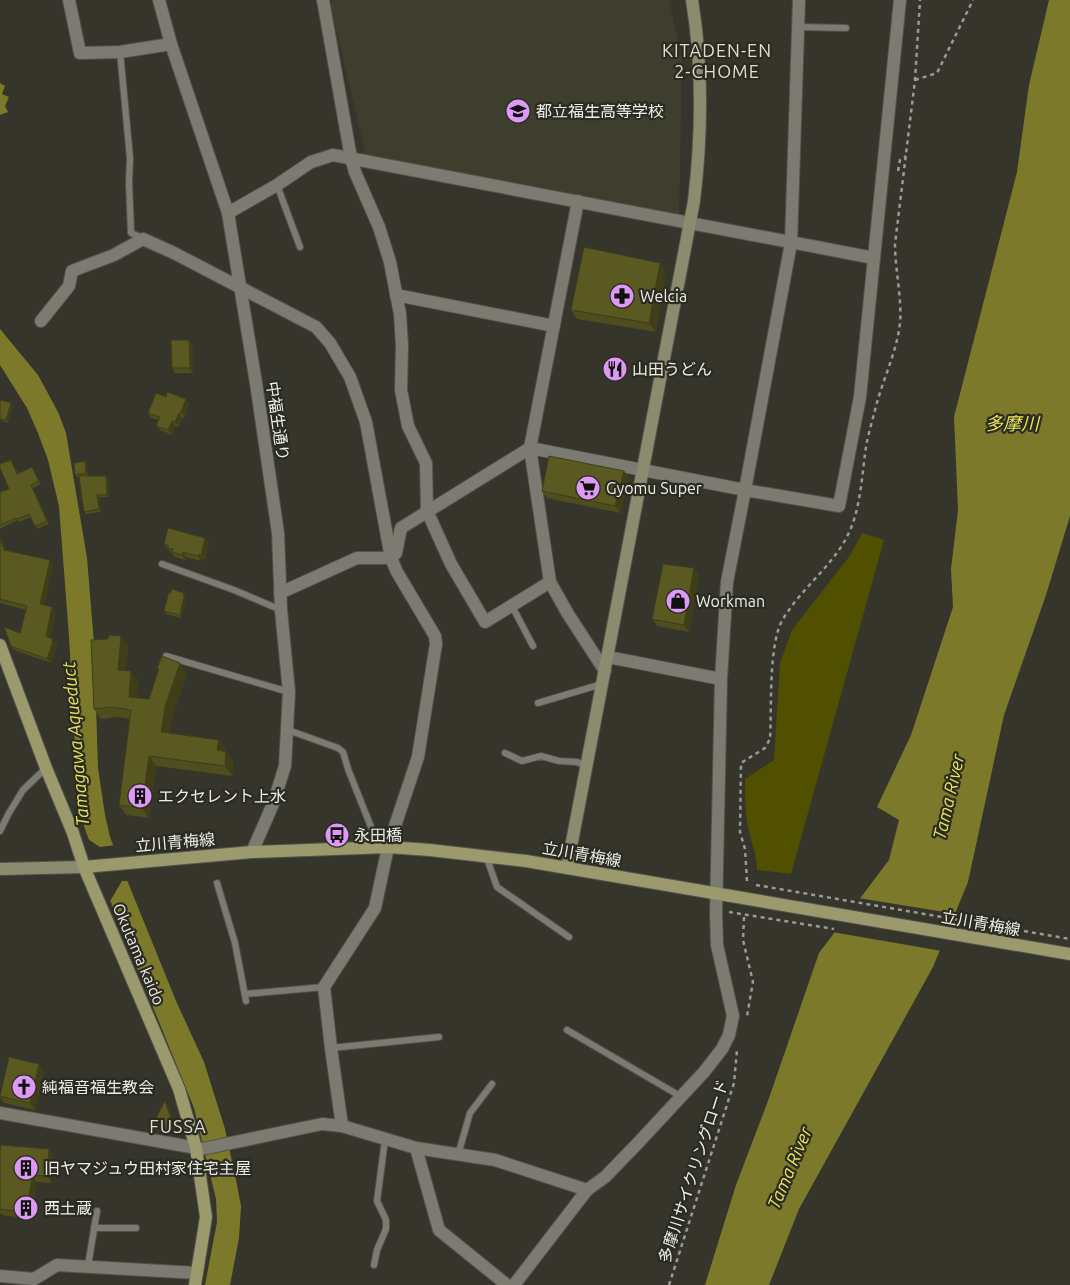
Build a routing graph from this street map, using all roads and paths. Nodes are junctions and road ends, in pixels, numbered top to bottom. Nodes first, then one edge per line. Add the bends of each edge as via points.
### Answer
1 (69, 0) edge
2 (159, 0) edge
3 (323, 0) edge
4 (692, 0) edge
5 (799, 0) edge
6 (900, 0) edge
7 (920, 0) edge
8 (973, 0) edge
9 (799, 27) junction
10 (846, 28) dead end
11 (171, 44) junction
12 (120, 52) junction
13 (351, 158) junction
14 (277, 185) junction
15 (578, 201) junction
16 (228, 213) junction
17 (691, 223) junction
18 (143, 239) junction
19 (791, 243) junction
20 (300, 246) dead end
21 (874, 258) junction
22 (241, 288) junction
23 (396, 295) junction
24 (41, 321) dead end
25 (554, 326) junction
26 (530, 448) junction
27 (644, 471) junction
28 (744, 490) junction
29 (427, 511) junction
30 (391, 558) junction
31 (162, 564) dead end
32 (550, 582) junction
33 (280, 593) junction
34 (512, 606) junction
35 (281, 610) junction
36 (533, 646) dead end
37 (1, 648) edge
38 (166, 656) edge
39 (608, 657) junction
40 (605, 671) junction
41 (721, 679) junction
42 (602, 684) junction
43 (289, 692) junction
44 (538, 703) dead end
45 (288, 730) junction
46 (505, 753) dead end
47 (741, 763) dead end
48 (586, 766) junction
49 (737, 766) dead end
50 (46, 768) junction
51 (0, 831) edge
52 (383, 847) junction
53 (252, 852) junction
54 (486, 856) junction
55 (87, 866) junction
56 (567, 868) junction
57 (0, 869) edge
58 (217, 884) dead end
59 (756, 885) dead end
60 (716, 893) junction
61 (744, 917) dead end
62 (781, 920) dead end
63 (728, 921) dead end
64 (569, 937) dead end
65 (1070, 939) edge
66 (1070, 954) edge
67 (324, 987) junction
68 (745, 1008) dead end
69 (733, 1016) junction
70 (747, 1016) junction
71 (568, 1030) dead end
72 (439, 1037) dead end
73 (740, 1042) dead end
74 (331, 1048) junction
75 (492, 1084) dead end
76 (680, 1096) junction
77 (0, 1112) edge
78 (342, 1126) junction
79 (385, 1140) junction
80 (199, 1148) junction
81 (416, 1148) junction
82 (458, 1155) junction
83 (587, 1190) junction
84 (97, 1211) dead end
85 (94, 1228) junction
86 (136, 1228) dead end
87 (374, 1265) dead end
88 (88, 1266) junction
89 (0, 1276) edge
90 (196, 1279) edge
91 (508, 1285) edge
92 (514, 1285) edge
93 (668, 1285) edge

1 - 12 street via 80,53
2 - 11 street, 中福生通り
3 - 13 street
4 - 17 street via 701,111
5 - 9 street
6 - 21 street
7 - 8 path via 915,80 937,73
9 - 10 lane
9 - 19 street
11 - 12 street
11 - 16 street, 中福生通り
12 - 18 lane via 130,158 131,233
13 - 14 street via 333,155 311,162
13 - 15 street
13 - 23 street via 382,236
14 - 16 street
14 - 20 lane
15 - 17 street
15 - 25 street
16 - 22 street, 中福生通り
17 - 19 street
17 - 27 street
18 - 22 street
18 - 24 street via 114,255 72,271 69,286
19 - 21 street
19 - 28 street
21 - 28 street via 860,397 839,506
22 - 30 street via 316,327 330,343 350,377 366,422
22 - 33 street, 中福生通り via 278,533
23 - 25 street
23 - 29 street via 402,345 401,390 408,426 426,463
25 - 26 street
26 - 27 street
26 - 29 street
26 - 32 street
27 - 28 street
27 - 39 street
28 - 41 street via 727,582
29 - 30 street via 401,528 396,553
29 - 34 street via 451,564 485,622
30 - 33 street via 356,558
30 - 52 street via 435,636 436,644 418,757
31 - 35 lane
32 - 34 street
32 - 40 street
33 - 35 street, 中福生通り
34 - 36 lane
35 - 43 street, 中福生通り
37 - 50 main road, Okutama kaido
38 - 43 lane
39 - 40 street
39 - 41 street
40 - 42 street
41 - 60 street
42 - 44 lane
42 - 48 street
43 - 45 street, 中福生通り
45 - 52 lane via 343,752
45 - 53 street, 中福生通り via 285,766
46 - 48 lane via 522,761 542,756
47 - 49 path
48 - 56 street
50 - 51 lane via 23,790
50 - 55 main road, Okutama kaido
52 - 53 main road, 立川青梅線
52 - 54 main road, 立川青梅線
52 - 67 street via 375,908
53 - 55 main road, 立川青梅線
54 - 56 main road, 立川青梅線
54 - 64 lane via 497,887
55 - 57 street
55 - 80 main road, Okutama kaido via 179,1089
56 - 60 main road, 立川青梅線
58 - 67 lane via 235,943 246,998
59 - 65 path, 立川青梅線
60 - 66 main road, 立川青梅線
60 - 69 street via 717,945
61 - 70 path via 743,940 753,982
62 - 63 path via 728,912
67 - 74 street
68 - 70 path
69 - 70 path
69 - 76 street via 722,1049
71 - 76 lane
72 - 74 lane
73 - 93 path, 多摩川サイクリングロード via 734,1083
74 - 78 street
75 - 82 lane via 470,1112
76 - 83 street via 605,1177
77 - 80 street
78 - 79 street
78 - 80 street via 322,1124
79 - 81 street
79 - 87 lane via 377,1201 386,1220 386,1229
80 - 90 main road, Okutama kaido via 206,1217
81 - 82 street
81 - 91 street via 439,1230
82 - 83 street via 496,1160
83 - 92 street
84 - 85 lane
85 - 86 lane
85 - 88 lane
88 - 89 street via 57,1265 34,1278
88 - 90 street

